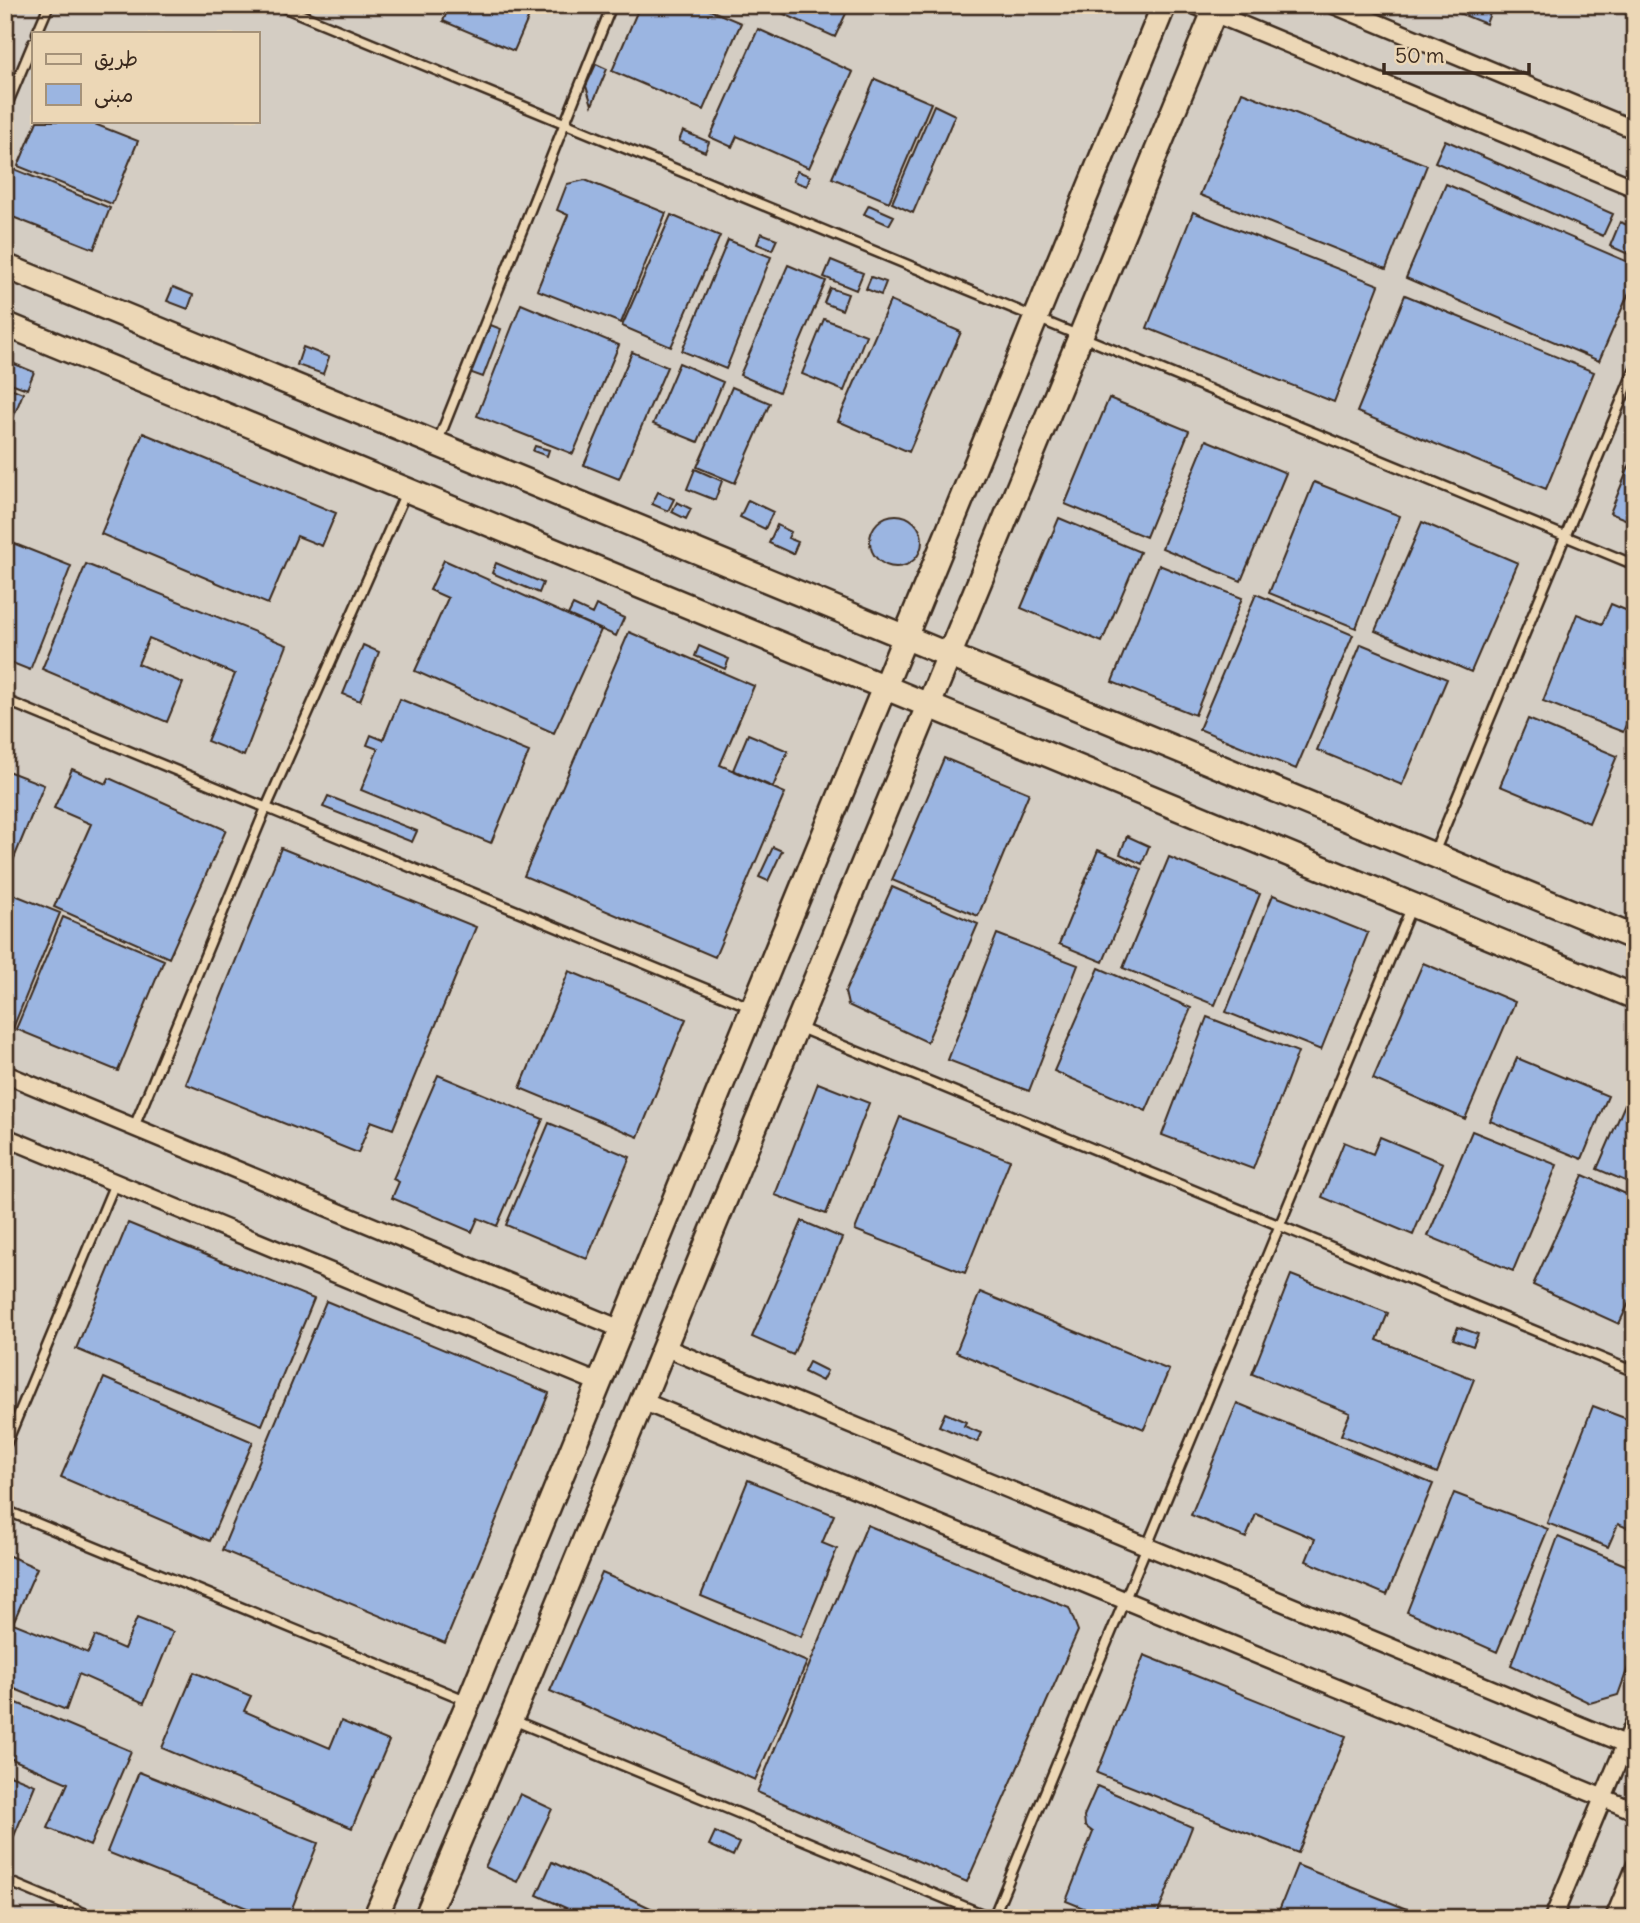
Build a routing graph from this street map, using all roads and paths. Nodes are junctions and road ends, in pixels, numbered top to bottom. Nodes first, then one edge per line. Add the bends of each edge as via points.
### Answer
1 (49, 5) edge
2 (278, 5) edge
3 (612, 5) edge
4 (1164, 5) edge
5 (1334, 5) edge
6 (1208, 8) edge
7 (37, 32) edge
8 (32, 45) edge
9 (5, 110) edge
10 (565, 123) junction
11 (1635, 130) edge
12 (1635, 188) edge
13 (5, 266) edge
14 (1036, 318) junction
15 (5, 324) edge
16 (1081, 337) junction
17 (1635, 368) edge
18 (437, 442) junction
19 (407, 490) junction
20 (1565, 536) junction
21 (1635, 565) edge
22 (905, 637) junction
23 (949, 655) junction
24 (885, 687) junction
25 (5, 700) edge
26 (929, 705) junction
27 (266, 808) junction
28 (1433, 855) junction
29 (1412, 905) junction
30 (1635, 938) edge
31 (1635, 997) edge
32 (753, 1009) junction
33 (796, 1027) junction
34 (5, 1074) edge
35 (134, 1128) junction
36 (5, 1137) edge
37 (115, 1183) junction
38 (1280, 1226) junction
39 (621, 1329) junction
40 (664, 1347) junction
41 (1635, 1373) edge
42 (599, 1383) junction
43 (642, 1401) junction
44 (5, 1447) edge
45 (5, 1510) edge
46 (1147, 1546) junction
47 (1125, 1600) junction
48 (469, 1702) junction
49 (511, 1719) junction
50 (1635, 1721) edge
51 (1630, 1746) edge
52 (1603, 1798) junction
53 (1635, 1811) edge
54 (1635, 1867) edge
55 (5, 1880) edge
56 (96, 1918) edge
57 (375, 1918) edge
58 (426, 1918) edge
59 (993, 1918) edge
60 (1553, 1918) edge
61 (1614, 1918) edge

1 - 7 lane
2 - 10 lane
3 - 10 lane
4 - 14 street
5 - 11 street
6 - 12 street
6 - 16 street
8 - 9 lane
10 - 14 lane
10 - 18 lane
13 - 18 street
14 - 16 lane
14 - 22 street
15 - 19 street
16 - 20 lane
16 - 23 street
17 - 20 lane
18 - 22 street
19 - 24 street
19 - 27 lane
20 - 21 lane
20 - 28 lane
22 - 23 street
22 - 24 street
23 - 26 street
23 - 28 street
24 - 26 street
24 - 32 street
25 - 27 lane
26 - 29 street
26 - 33 street
27 - 32 lane
27 - 35 lane
28 - 30 street
29 - 31 street
29 - 38 lane
32 - 39 street
33 - 38 lane
33 - 40 street
34 - 35 street
35 - 39 street
36 - 37 street
37 - 42 street
37 - 44 lane
38 - 41 lane
38 - 46 lane
39 - 42 street
40 - 43 street
40 - 46 street
42 - 48 street
43 - 47 street
43 - 49 street
45 - 48 lane
46 - 47 lane
46 - 51 street
47 - 52 street
47 - 59 lane
48 - 57 street
49 - 58 street
49 - 59 lane
50 - 51 street
51 - 52 street
52 - 53 street
52 - 60 street
54 - 61 street
55 - 56 lane

